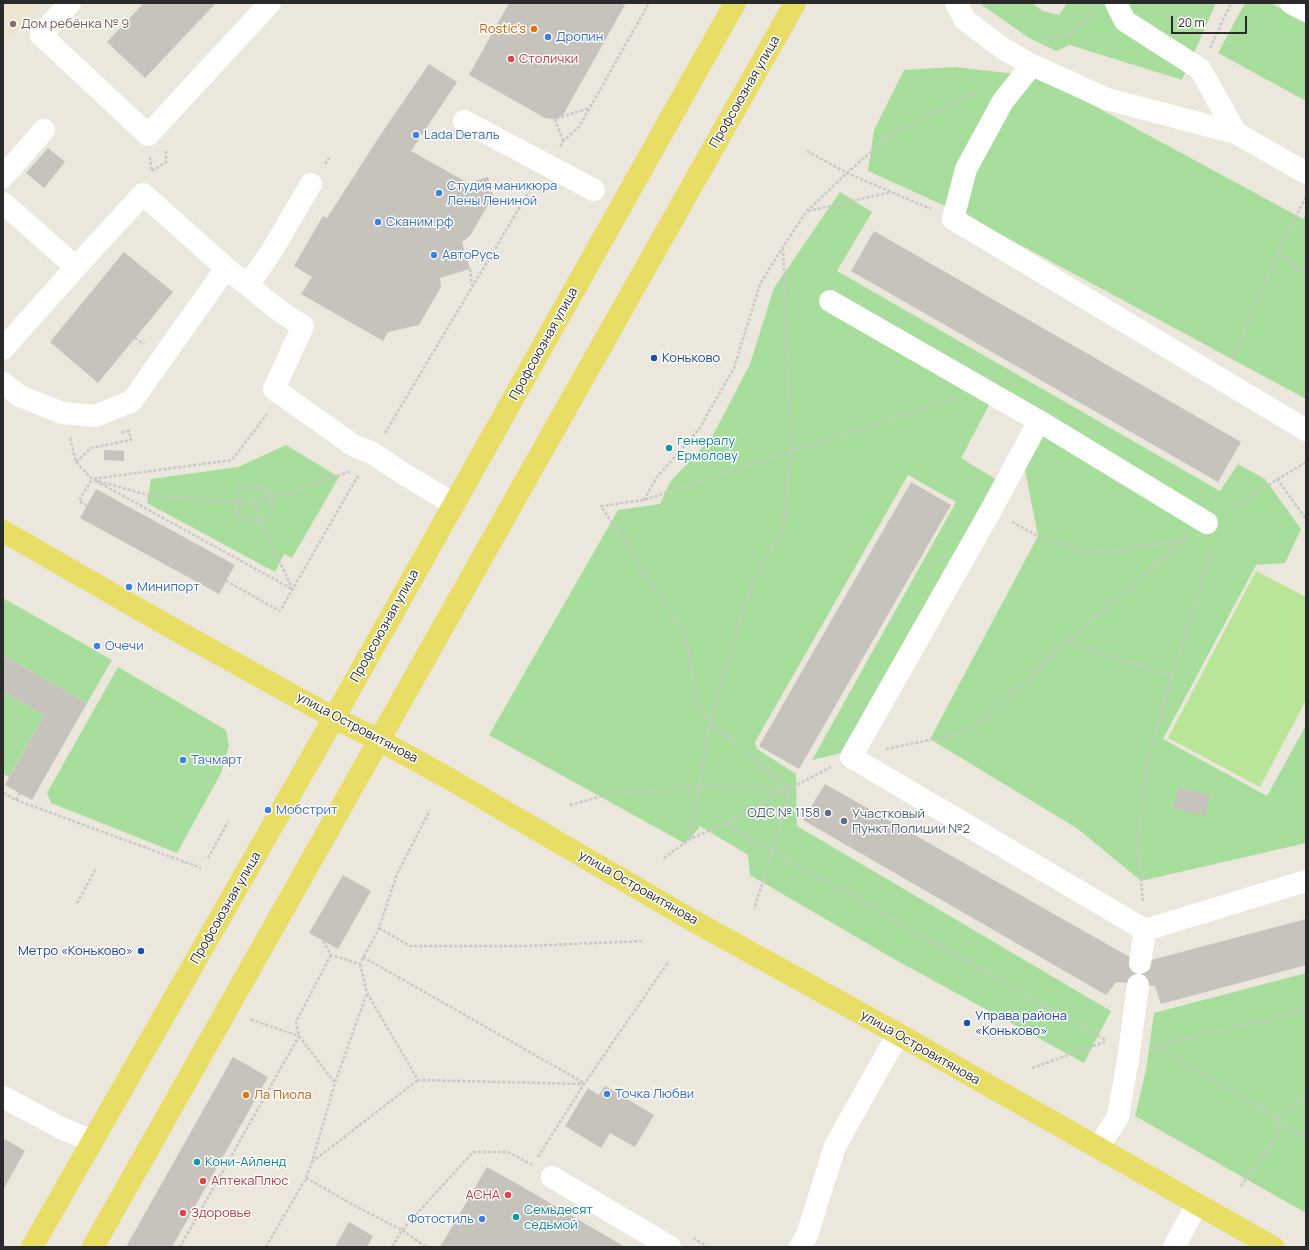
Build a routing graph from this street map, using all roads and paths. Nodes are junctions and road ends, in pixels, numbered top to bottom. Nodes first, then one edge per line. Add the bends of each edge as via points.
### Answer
1 (70, 3) edge
2 (270, 3) edge
3 (649, 3) edge
4 (735, 3) edge
5 (795, 3) edge
6 (956, 3) edge
7 (1231, 3) edge
8 (1291, 3) edge
9 (1108, 6) edge
10 (1306, 11) edge
11 (1200, 69) junction
12 (1026, 72) junction
13 (590, 108) junction
14 (464, 121) dead end
15 (44, 130) dead end
16 (1236, 133) junction
17 (563, 141) junction
18 (807, 151) dead end
19 (545, 165) junction
20 (847, 173) junction
21 (1306, 173) edge
22 (3, 177) edge
23 (310, 184) dead end
24 (594, 190) dead end
25 (891, 192) junction
26 (1306, 197) edge
27 (3, 203) edge
28 (807, 211) junction
29 (953, 219) junction
30 (783, 247) junction
31 (1278, 253) junction
32 (76, 266) junction
33 (226, 268) junction
34 (470, 269) dead end
35 (1306, 274) edge
36 (248, 285) junction
37 (472, 286) junction
38 (830, 301) dead end
39 (3, 349) edge
40 (1223, 379) junction
41 (3, 383) edge
42 (983, 389) junction
43 (282, 395) junction
44 (1039, 421) junction
45 (1306, 430) edge
46 (791, 452) junction
47 (372, 453) junction
48 (76, 462) dead end
49 (1306, 462) edge
50 (356, 470) dead end
51 (359, 474) dead end
52 (92, 479) junction
53 (1277, 479) junction
54 (272, 498) junction
55 (254, 500) junction
56 (644, 500) junction
57 (236, 503) junction
58 (454, 504) junction
59 (87, 505) dead end
60 (991, 510) junction
61 (1306, 519) edge
62 (260, 520) junction
63 (1207, 524) junction
64 (3, 531) edge
65 (1184, 540) junction
66 (226, 581) dead end
67 (292, 589) junction
68 (1067, 642) junction
69 (1172, 676) junction
70 (334, 718) junction
71 (710, 723) junction
72 (379, 740) junction
73 (851, 757) junction
74 (698, 787) junction
75 (789, 789) junction
76 (3, 793) edge
77 (20, 793) dead end
78 (16, 800) junction
79 (570, 805) dead end
80 (430, 810) dead end
81 (228, 822) dead end
82 (724, 824) junction
83 (690, 839) junction
84 (773, 852) junction
85 (208, 858) dead end
86 (664, 858) dead end
87 (201, 868) dead end
88 (95, 870) dead end
89 (1306, 881) edge
90 (77, 903) dead end
91 (754, 909) dead end
92 (379, 928) junction
93 (1145, 930) junction
94 (323, 941) dead end
95 (642, 941) dead end
96 (331, 955) junction
97 (363, 957) junction
98 (669, 962) dead end
99 (360, 964) junction
100 (1140, 964) dead end
101 (1138, 985) dead end
102 (367, 993) junction
103 (1306, 1010) edge
104 (898, 1034) junction
105 (299, 1036) junction
106 (1156, 1047) junction
107 (1129, 1053) junction
108 (1032, 1068) dead end
109 (418, 1080) junction
110 (335, 1084) junction
111 (584, 1084) junction
112 (1306, 1096) edge
113 (3, 1097) edge
114 (1277, 1118) junction
115 (1306, 1138) edge
116 (92, 1142) junction
117 (1098, 1148) junction
118 (312, 1162) junction
119 (533, 1165) junction
120 (552, 1177) joint
121 (306, 1178) junction
122 (1241, 1186) dead end
123 (1197, 1204) junction
124 (402, 1230) junction
125 (32, 1247) edge
126 (93, 1247) edge
127 (180, 1247) edge
128 (266, 1247) edge
129 (392, 1247) edge
130 (426, 1247) edge
131 (670, 1247) edge
132 (800, 1247) edge
133 (1174, 1247) edge
134 (1273, 1247) edge

1 - 2 lane via 41,35 148,135
3 - 13 path
4 - 58 main road, Профсоюзная улица
5 - 72 main road, Профсоюзная улица
6 - 12 lane via 965,20 1005,50
7 - 11 path
8 - 10 lane
9 - 11 lane via 1125,21
9 - 12 path via 1072,33 1049,39
11 - 16 lane
12 - 16 lane via 1107,99
12 - 20 path via 979,90 889,136
12 - 29 lane via 1003,101 966,169
13 - 17 path via 579,127
13 - 17 path via 555,119
14 - 19 lane
15 - 22 lane
16 - 21 lane
17 - 19 path
18 - 20 path
19 - 24 lane
19 - 37 path
20 - 25 path
20 - 28 path
23 - 36 lane via 271,252
25 - 28 path
25 - 29 path
26 - 31 path
27 - 32 lane
28 - 30 path
29 - 40 lane
30 - 46 path
30 - 56 path via 760,284 734,368 699,429 657,477
31 - 35 path
31 - 40 path
32 - 33 lane via 143,194
32 - 39 lane
33 - 36 lane
33 - 41 lane via 132,402 95,416 62,413 20,396
34 - 37 path
36 - 43 lane via 303,326 274,389
37 - 47 path
38 - 42 lane
40 - 45 lane
42 - 44 lane
42 - 46 path
43 - 47 lane via 352,445
43 - 52 path via 232,460
44 - 60 lane
44 - 63 lane
46 - 56 path
46 - 71 path via 783,530 750,587
47 - 58 lane
48 - 52 path
49 - 53 path
50 - 54 path
51 - 67 path
52 - 57 path via 148,495
52 - 59 path via 79,501
52 - 67 path
53 - 61 path
53 - 63 path
54 - 55 path
54 - 57 path via 268,491 255,484 242,489
54 - 62 path via 270,511
55 - 57 path
55 - 62 path
56 - 71 path via 601,506 686,636 698,708
57 - 62 path via 237,509 246,519
58 - 70 main road, Профсоюзная улица
60 - 65 path via 1038,536 1084,552 1112,551
60 - 73 lane
62 - 67 path
63 - 65 path
63 - 69 path via 1216,537
64 - 70 main road, улица Островитянова
65 - 68 path
66 - 67 path via 280,611
68 - 69 path
68 - 73 path via 968,732
69 - 93 path via 1146,766 1138,845
70 - 72 main road, улица Островитянова
70 - 116 main road, Профсоюзная улица
71 - 74 path
71 - 75 path
72 - 104 main road, улица Островитянова via 690,919
72 - 126 main road, Профсоюзная улица
73 - 75 path
73 - 93 lane
74 - 75 path
74 - 79 path via 606,795
74 - 83 path
75 - 82 path
75 - 84 path
76 - 78 path
77 - 78 path
78 - 87 path
80 - 92 path via 397,874
81 - 85 path
82 - 83 path
82 - 84 path
83 - 86 path
84 - 91 path
84 - 108 path via 1108,1041
88 - 90 path
89 - 93 lane
92 - 95 path via 410,946 525,946
92 - 97 path
93 - 100 lane
94 - 96 path
96 - 99 path
96 - 105 path via 296,1022
97 - 99 path
97 - 111 path
98 - 111 path
99 - 102 path
101 - 107 lane
102 - 109 path
102 - 110 path
103 - 106 path
104 - 117 main road, улица Островитянова
104 - 132 lane via 835,1146 807,1235
105 - 110 path
105 - 127 path
106 - 107 path
106 - 114 path
107 - 117 lane via 1118,1117
109 - 111 path
109 - 118 path
110 - 118 path
111 - 119 path
112 - 114 path
113 - 116 lane
114 - 115 path
114 - 122 path via 1277,1137
116 - 125 main road, Профсоюзная улица
117 - 123 main road, улица Островитянова
118 - 121 path
119 - 120 path
119 - 124 path via 508,1152 473,1152
120 - 131 lane
121 - 124 path
121 - 128 path
123 - 133 lane
123 - 134 main road, улица Островитянова
124 - 129 path
124 - 130 path

